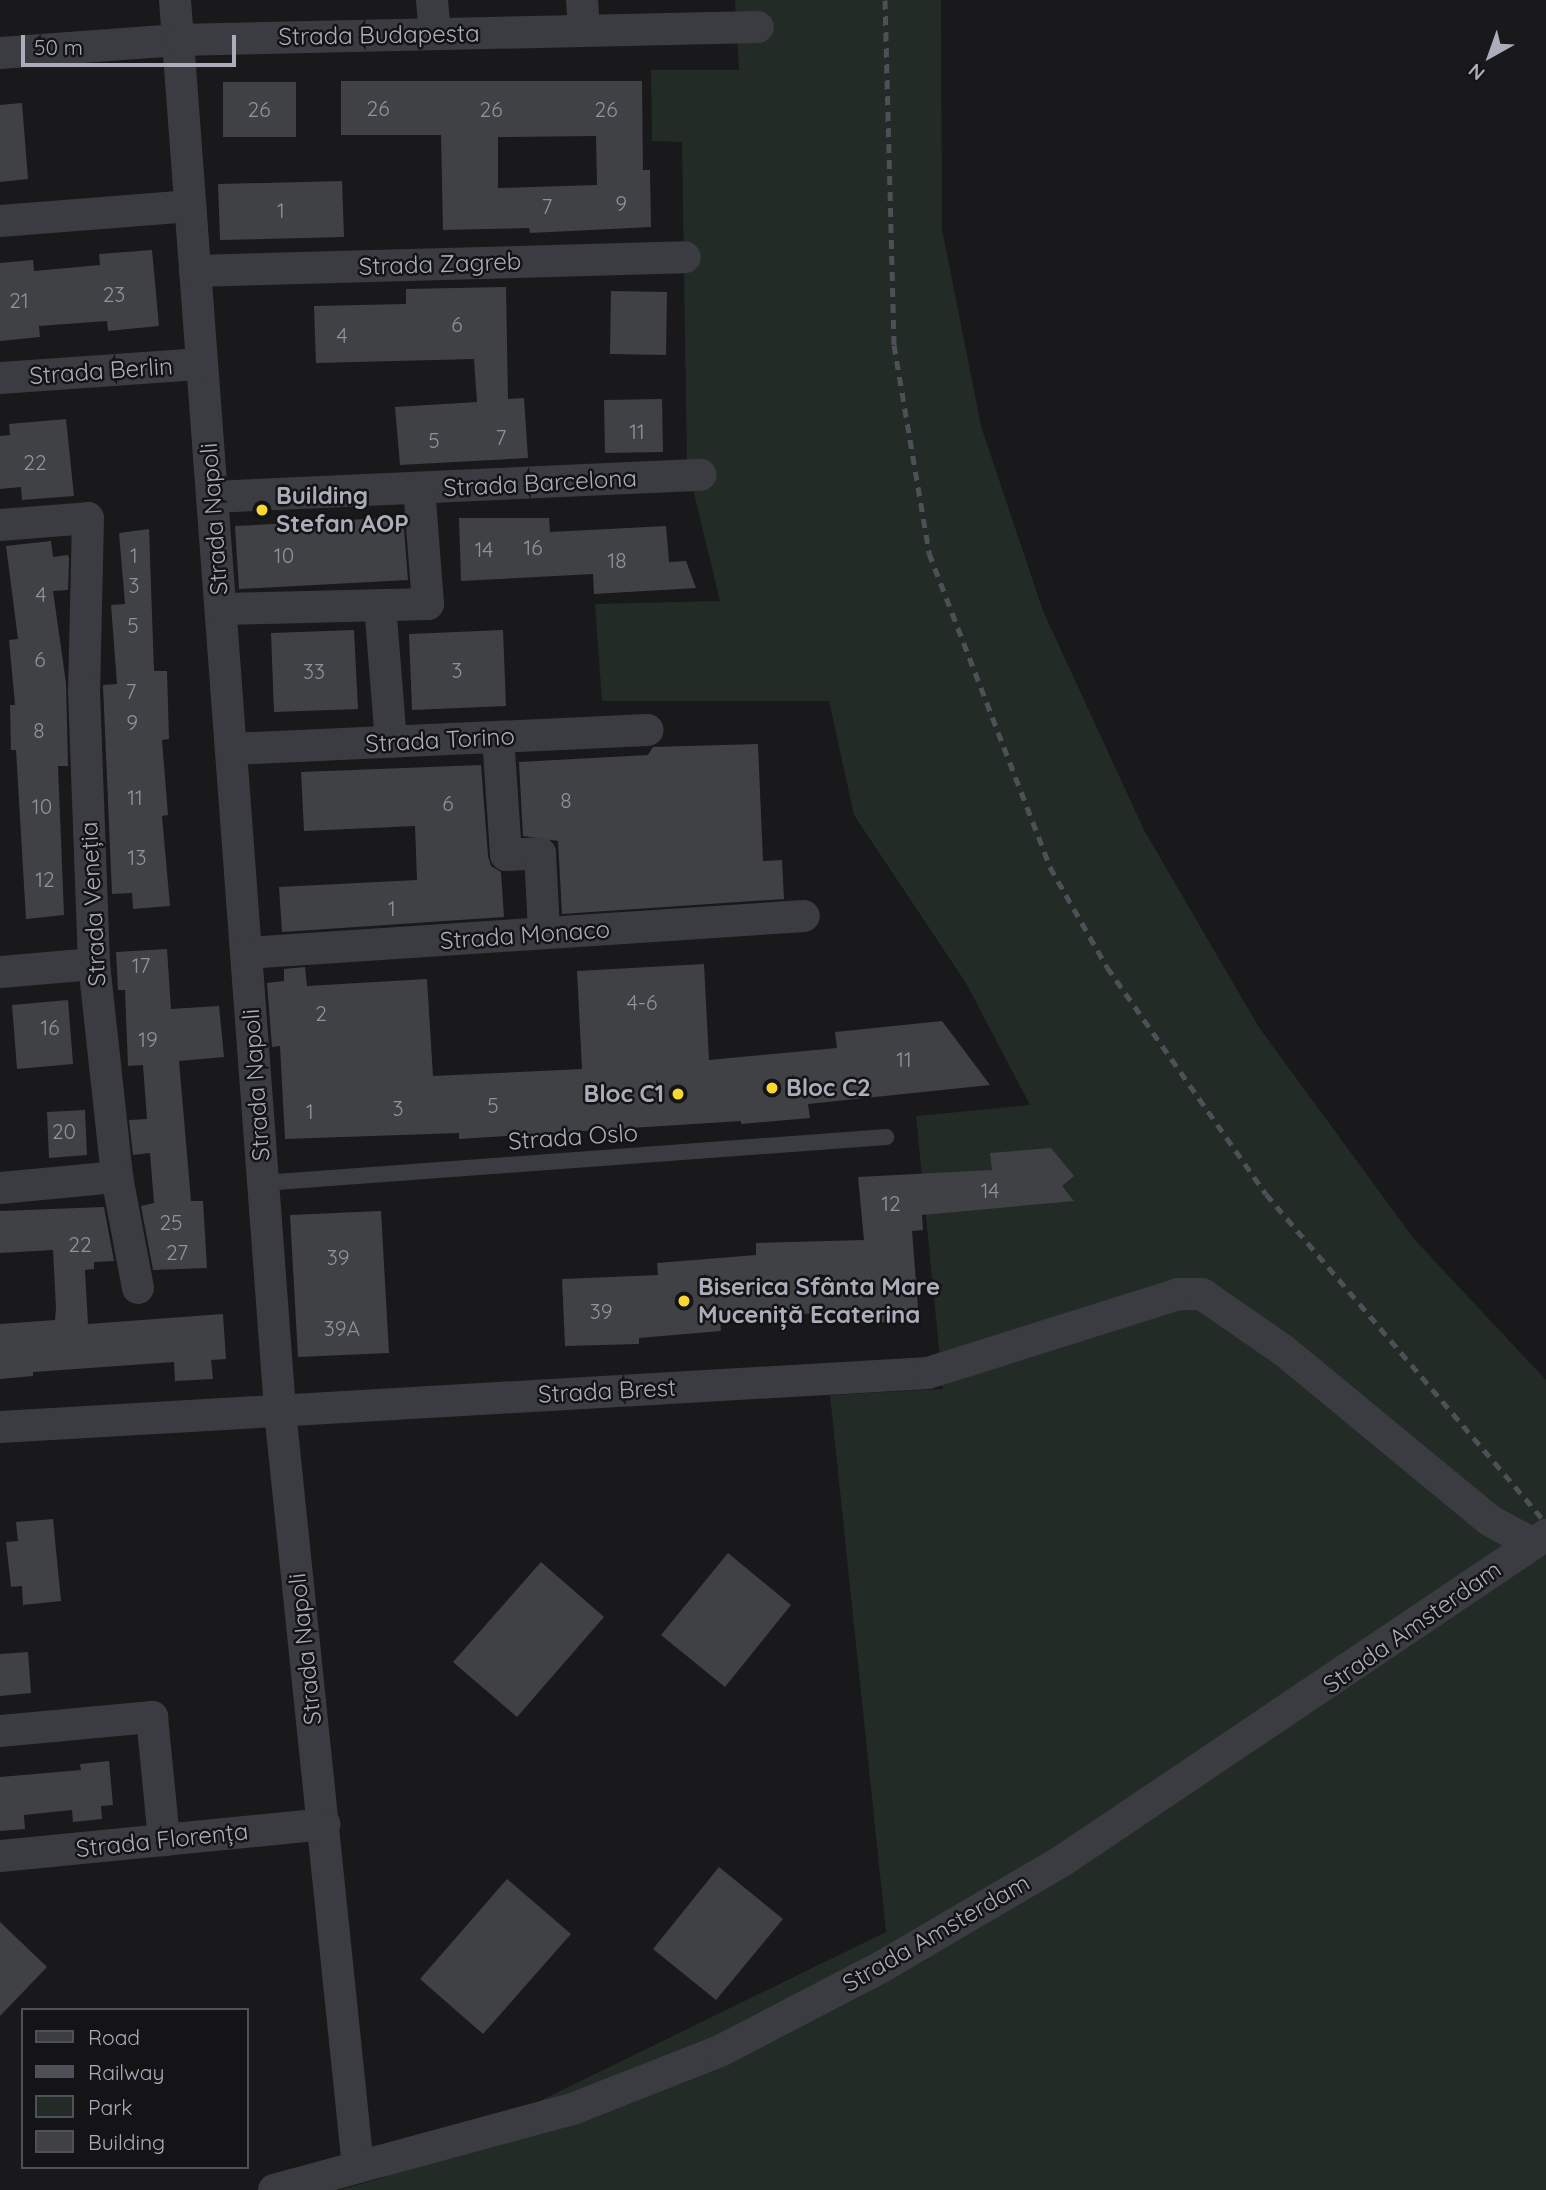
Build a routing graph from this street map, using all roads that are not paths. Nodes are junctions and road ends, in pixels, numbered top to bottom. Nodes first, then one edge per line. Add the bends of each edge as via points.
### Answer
1 (175, 0) edge
2 (432, 0) edge
3 (583, 15) edge
4 (758, 27) dead end
5 (435, 34) junction
6 (178, 40) junction
7 (0, 53) edge
8 (190, 206) junction
9 (0, 220) edge
10 (685, 257) dead end
11 (195, 271) junction
12 (202, 364) junction
13 (0, 378) edge
14 (701, 475) dead end
15 (419, 488) junction
16 (212, 497) junction
17 (0, 524) edge
18 (380, 606) junction
19 (220, 609) junction
20 (648, 730) dead end
21 (498, 737) junction
22 (391, 742) junction
23 (231, 749) junction
24 (804, 916) dead end
25 (544, 933) junction
26 (246, 953) junction
27 (94, 964) junction
28 (0, 972) edge
29 (887, 1137) dead end
30 (117, 1177) junction
31 (263, 1183) junction
32 (0, 1188) edge
33 (138, 1288) dead end
34 (279, 1410) junction
35 (0, 1427) edge
36 (1539, 1539) edge
37 (0, 1731) edge
38 (324, 1824) junction
39 (164, 1840) junction
40 (0, 1856) edge
41 (358, 2167) junction
42 (275, 2190) edge

1 - 6 street, Strada Napoli
2 - 5 street
3 - 4 street, Strada Budapesta
3 - 5 street, Strada Budapesta
5 - 6 street, Strada Budapesta
6 - 7 street, Strada Budapesta
6 - 8 street, Strada Napoli
8 - 9 street
8 - 11 street, Strada Napoli
10 - 11 street, Strada Zagreb
11 - 12 street, Strada Napoli
12 - 13 street, Strada Berlin
12 - 16 street, Strada Napoli
14 - 15 street, Strada Barcelona
15 - 16 street, Strada Barcelona
15 - 18 street via 428,604
16 - 19 street, Strada Napoli
17 - 27 street, Strada Veneția via 88,517 84,691
18 - 19 street
18 - 22 street
19 - 23 street, Strada Napoli
20 - 21 street, Strada Torino
21 - 22 street, Strada Torino
21 - 25 street via 506,855 540,853
22 - 23 street, Strada Torino
23 - 26 street, Strada Napoli
24 - 25 street, Strada Monaco
25 - 26 street, Strada Monaco
26 - 31 street, Strada Napoli
27 - 28 street
27 - 30 street, Strada Veneția
29 - 31 lane, Strada Oslo
30 - 32 street
30 - 33 street, Strada Veneția
31 - 34 street, Strada Napoli
34 - 35 street, Strada Brest
34 - 36 street, Strada Brest via 928,1373 1178,1294 1202,1294 1283,1350 1489,1520
34 - 38 street, Strada Napoli
36 - 41 street, Strada Amsterdam via 1062,1861 883,1966 720,2051 575,2108
37 - 39 street via 152,1717
38 - 39 street, Strada Florența
38 - 41 street, Strada Napoli
39 - 40 street, Strada Florența
41 - 42 street, Strada Amsterdam

